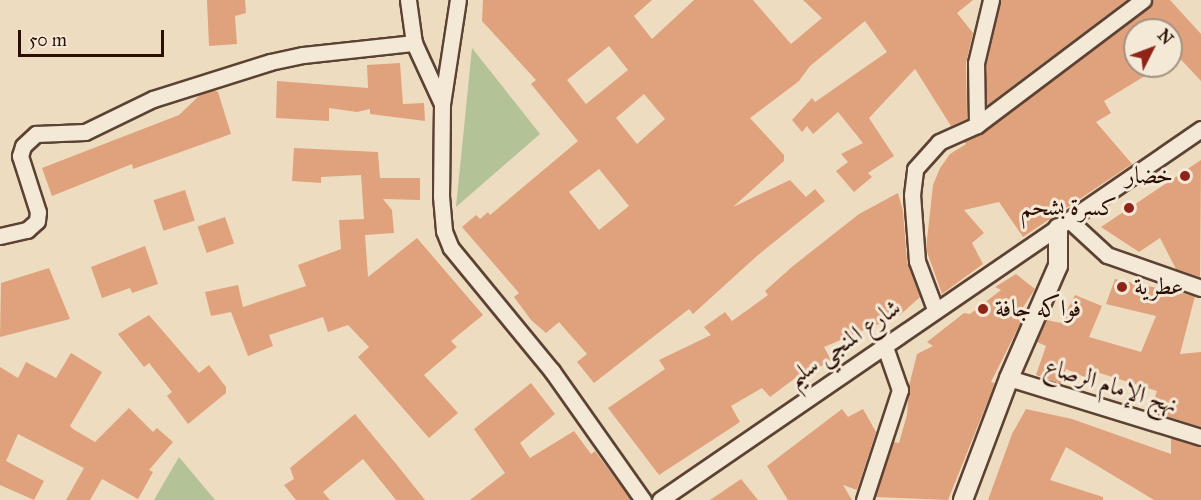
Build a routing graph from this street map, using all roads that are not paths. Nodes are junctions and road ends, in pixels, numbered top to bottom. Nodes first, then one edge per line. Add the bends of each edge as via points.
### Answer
1 (408, 0) edge
2 (458, 0) edge
3 (991, 0) edge
4 (1143, 0) edge
5 (414, 43) junction
6 (442, 104) junction
7 (977, 125) junction
8 (1199, 133) edge
9 (1063, 224) junction
10 (0, 236) edge
11 (1201, 288) edge
12 (935, 309) junction
13 (884, 344) junction
14 (1009, 378) junction
15 (1201, 437) edge
16 (644, 500) edge
17 (660, 500) edge
18 (864, 500) edge
19 (963, 500) edge

1 - 5 street
2 - 6 street
3 - 7 street via 976,63
4 - 7 street
5 - 6 street
5 - 10 street via 270,62 153,99 85,132 36,134 23,146 20,156 38,212 37,221 27,230
6 - 16 street via 441,196 444,231 451,248 552,370
7 - 12 street via 939,142 915,170 912,195 917,261
8 - 9 street, شارع المنجي سليم
9 - 11 street via 1107,255
9 - 12 street, شارع المنجي سليم
9 - 14 street via 1058,266
12 - 13 street, شارع المنجي سليم
13 - 17 street, شارع المنجي سليم
13 - 18 street via 900,390
14 - 15 street, نهج الإمام الرصاع
14 - 19 street

